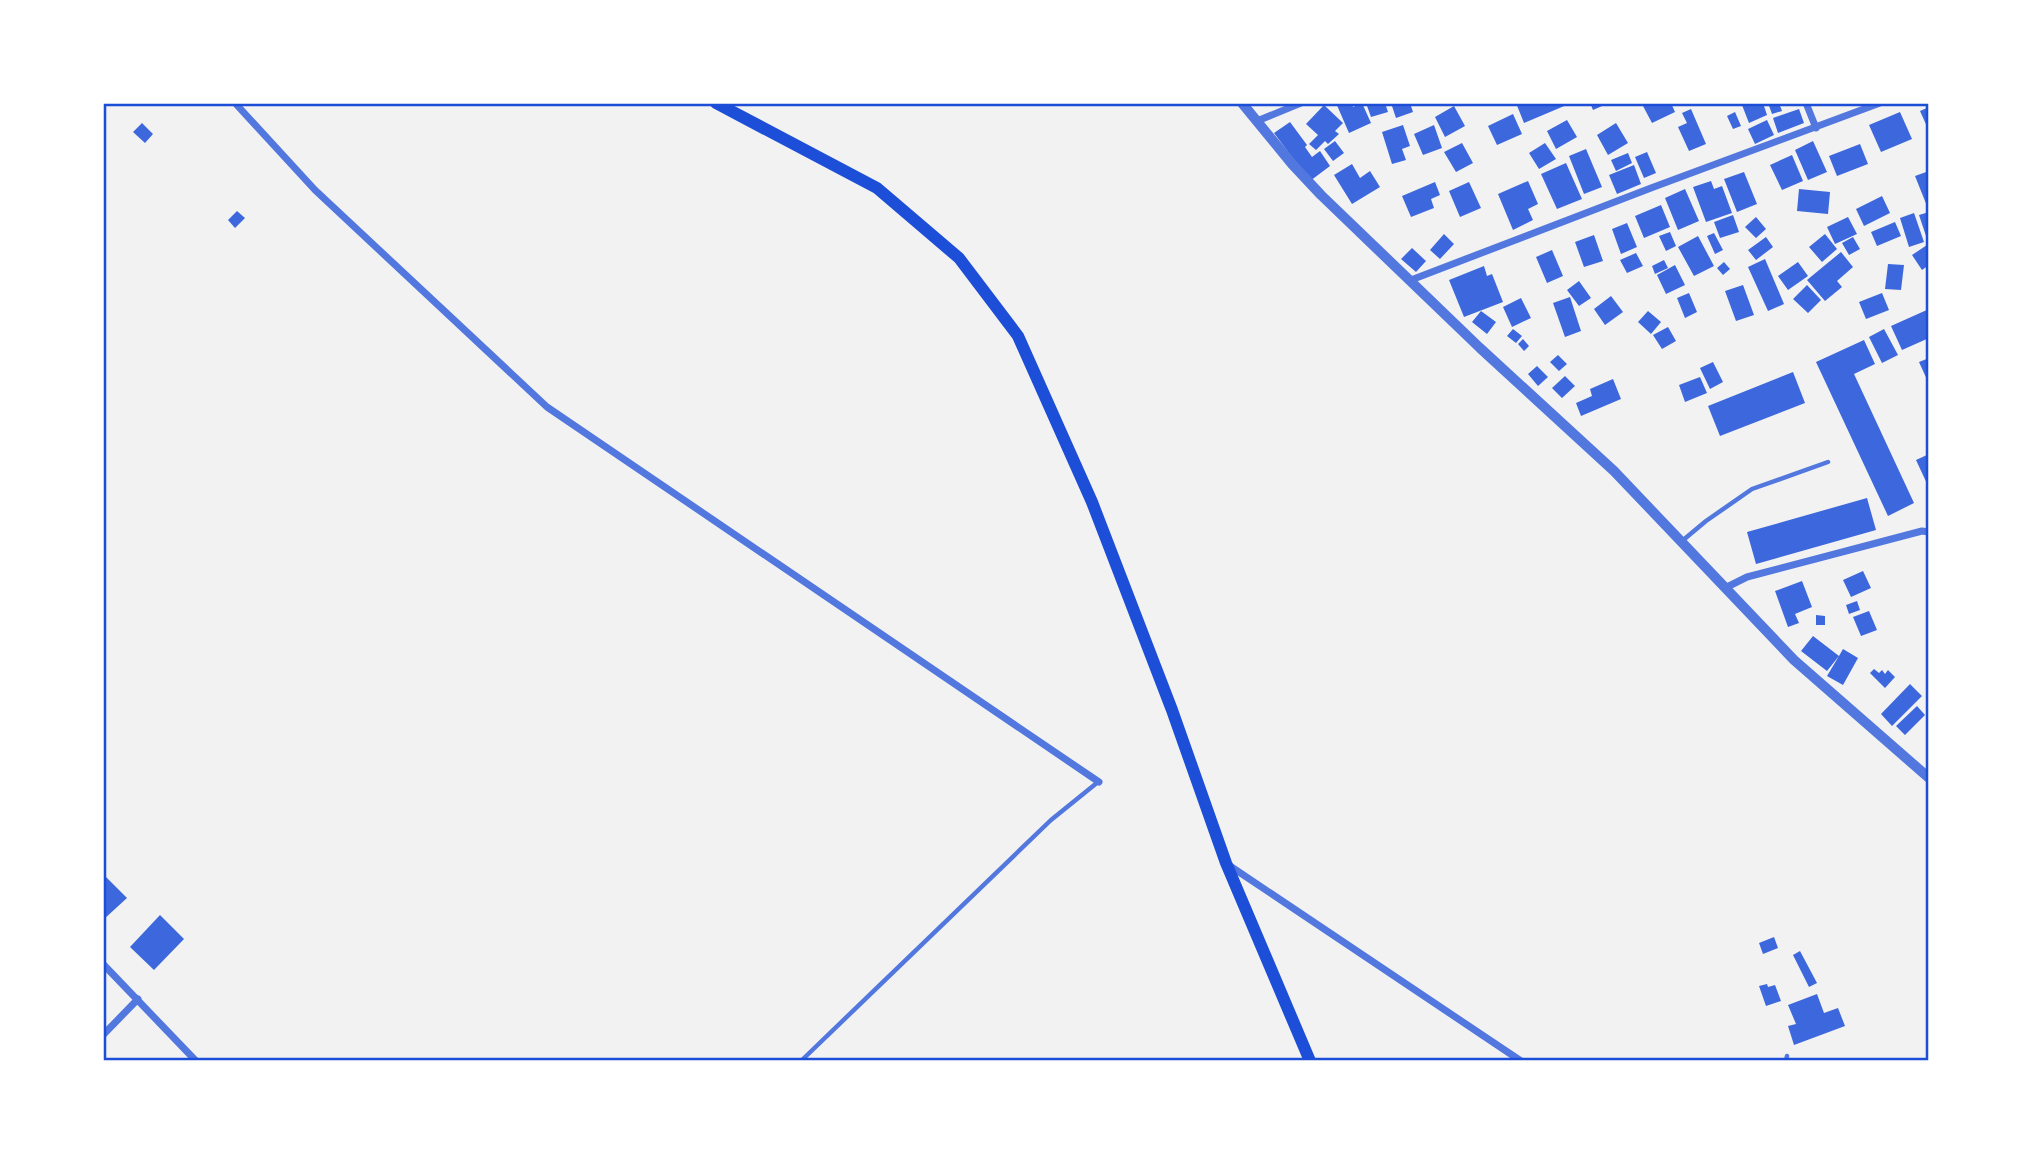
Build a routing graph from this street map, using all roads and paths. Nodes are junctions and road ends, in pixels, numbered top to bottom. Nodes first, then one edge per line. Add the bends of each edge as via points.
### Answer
1 (235, 103) edge
2 (716, 103) edge
3 (1242, 103) edge
4 (1301, 103) edge
5 (1806, 103) edge
6 (1880, 103) edge
7 (1257, 121) junction
8 (1816, 128) junction
9 (1411, 280) junction
10 (1828, 463) dead end
11 (1929, 532) edge
12 (1682, 542) junction
13 (1725, 588) junction
14 (1929, 778) edge
15 (1099, 782) joint
16 (1227, 863) junction
17 (103, 964) edge
18 (138, 999) junction
19 (103, 1035) edge
20 (196, 1061) edge
21 (801, 1061) edge
22 (1310, 1061) edge
23 (1521, 1061) edge

1 - 15 street via 315,190 547,407
2 - 16 main road via 877,188 959,258 1018,336 1092,502
3 - 7 street
4 - 7 street
5 - 8 street
6 - 8 street
7 - 9 street via 1321,195
8 - 9 street
9 - 12 street via 1614,471
10 - 12 lane via 1752,489
11 - 13 street via 1742,579
12 - 13 street
13 - 14 street via 1794,660
15 - 21 lane via 1051,820
16 - 22 main road
16 - 23 street
17 - 18 street
18 - 19 street
18 - 20 street

